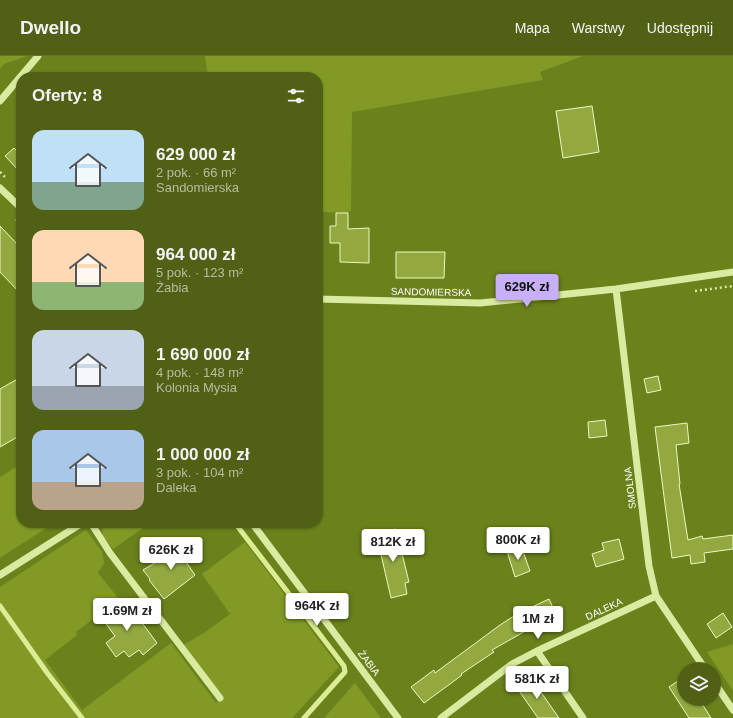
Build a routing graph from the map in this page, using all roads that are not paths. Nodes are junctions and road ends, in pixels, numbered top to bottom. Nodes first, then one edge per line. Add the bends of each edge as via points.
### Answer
1 (38, 56) edge
2 (24, 72) edge
3 (16, 82) edge
4 (0, 101) edge
5 (0, 188) edge
6 (16, 203) edge
7 (733, 272) edge
8 (616, 289) junction
9 (323, 299) edge
10 (74, 528) edge
11 (94, 528) edge
12 (256, 528) edge
13 (0, 575) edge
14 (656, 596) junction
15 (537, 651) junction
16 (700, 662) edge
17 (721, 692) edge
18 (220, 698) dead end
19 (733, 710) edge
20 (398, 718) edge
21 (441, 718) edge
22 (582, 718) edge

1 - 2 street
3 - 4 street
5 - 6 street
7 - 8 street, SANDOMIERSKA
8 - 9 street, SANDOMIERSKA via 480,303
8 - 14 street, SMOLNA via 649,566
10 - 13 street
11 - 18 street via 110,553
12 - 20 street, ŻABIA
14 - 15 street, DALEKA
14 - 16 street, SMOLNA
15 - 21 street, DALEKA via 512,664
15 - 22 street
17 - 19 street

